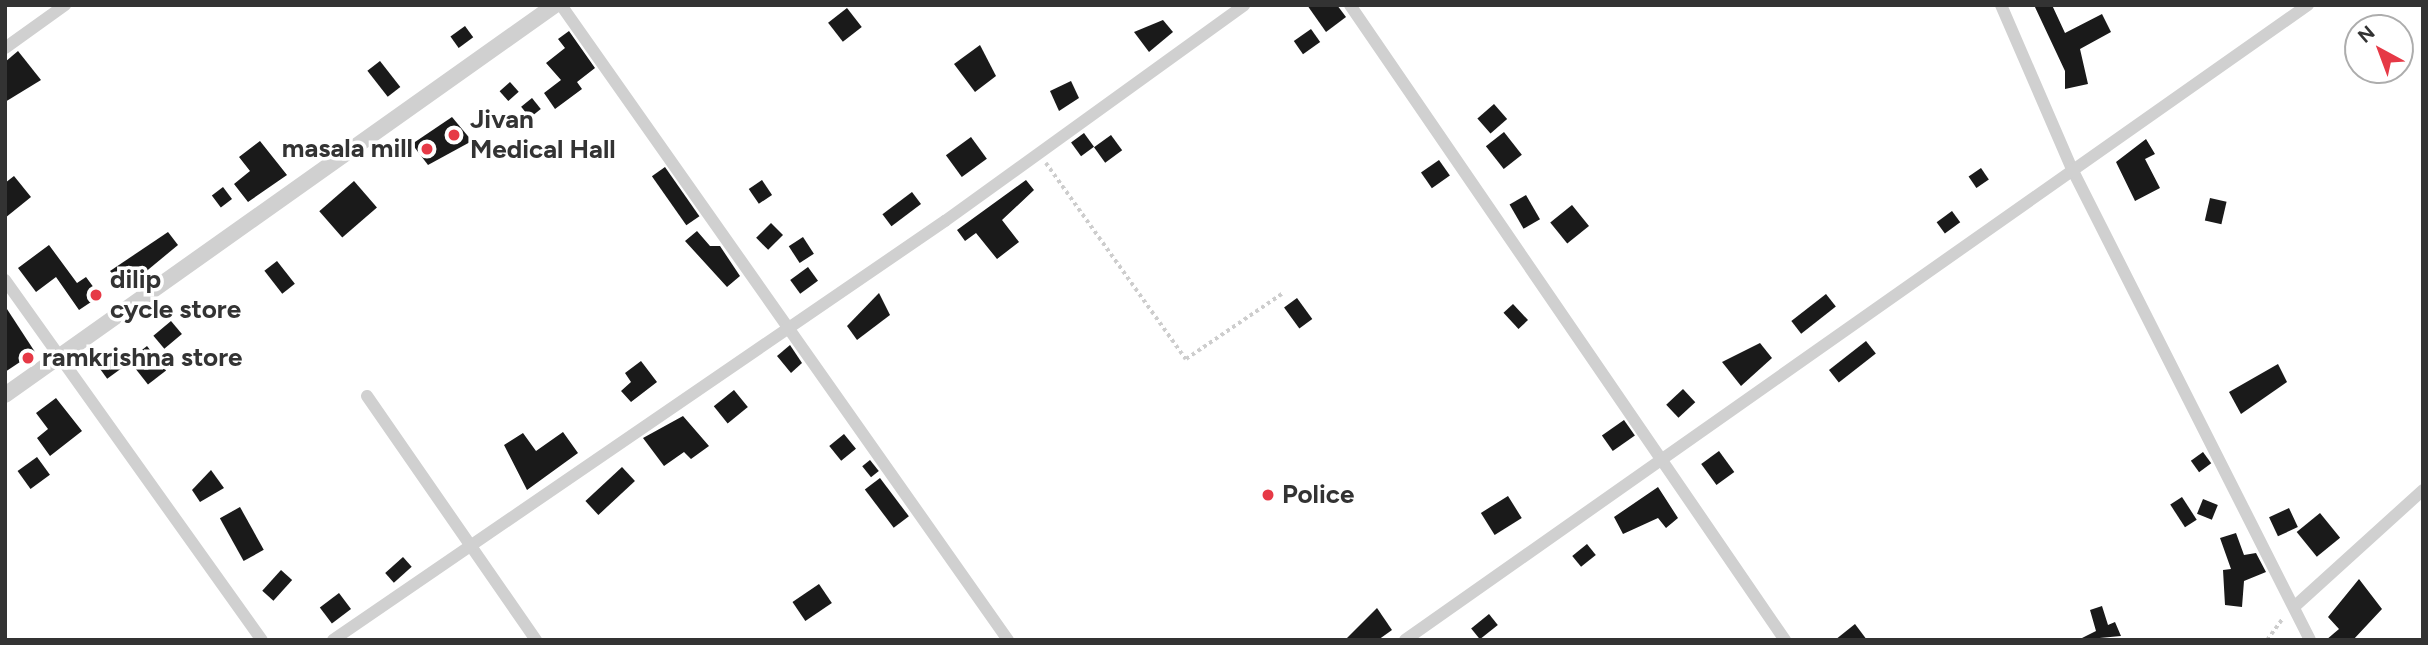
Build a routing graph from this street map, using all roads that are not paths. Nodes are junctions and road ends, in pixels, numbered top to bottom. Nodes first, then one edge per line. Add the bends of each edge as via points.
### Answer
1 (65, 5) edge
2 (555, 5) edge
3 (561, 5) edge
4 (1244, 5) edge
5 (1350, 5) edge
6 (2001, 5) edge
7 (2308, 5) edge
8 (5, 48) edge
9 (2073, 171) junction
10 (5, 280) edge
11 (790, 325) junction
12 (59, 357) junction
13 (5, 395) edge
14 (367, 396) dead end
15 (1661, 455) junction
16 (2423, 490) edge
17 (471, 545) junction
18 (2294, 607) junction
19 (262, 640) edge
20 (333, 640) edge
21 (536, 640) edge
22 (1008, 640) edge
23 (1405, 640) edge
24 (1785, 640) edge
25 (2310, 640) edge

1 - 8 street
2 - 12 street
3 - 11 street
4 - 11 street
5 - 15 street
6 - 9 street
7 - 9 street
9 - 15 street
9 - 18 street
10 - 12 street
11 - 17 street
11 - 22 street
12 - 13 street
12 - 19 street
14 - 17 street
15 - 23 street
15 - 24 street
16 - 18 street
17 - 20 street
17 - 21 street
18 - 25 street

